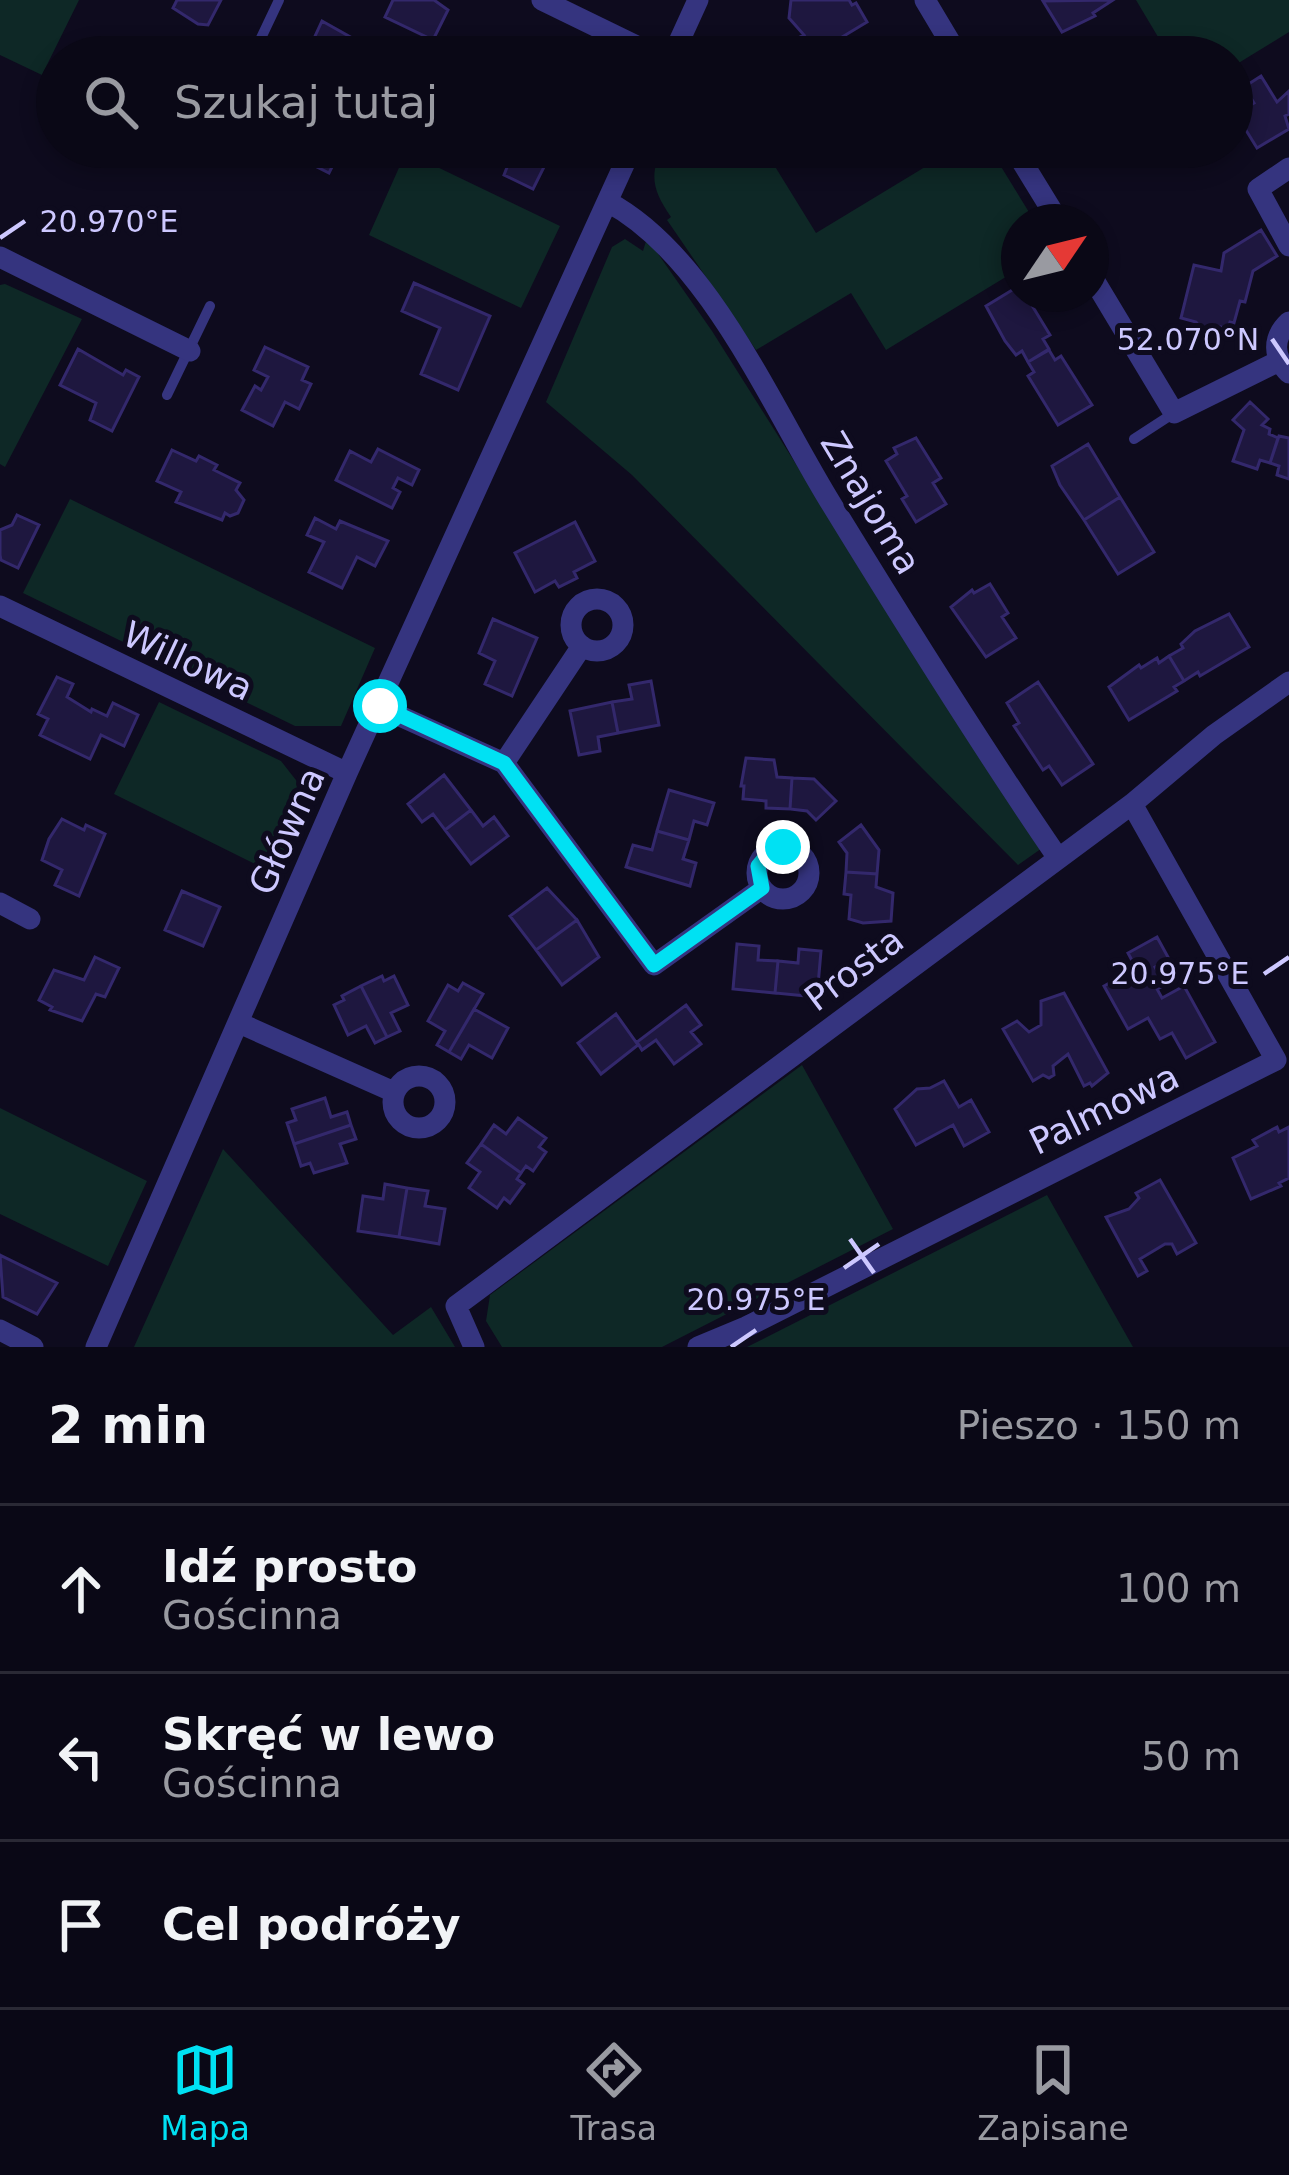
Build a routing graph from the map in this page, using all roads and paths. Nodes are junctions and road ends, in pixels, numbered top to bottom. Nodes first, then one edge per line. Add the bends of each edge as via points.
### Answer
1 (279, 0) edge
2 (542, 0) edge
3 (698, 0) edge
4 (925, 0) edge
5 (262, 36) edge
6 (616, 36) edge
7 (682, 36) edge
8 (946, 36) edge
9 (623, 168) edge
10 (1026, 168) edge
11 (1289, 168) edge
12 (608, 202) junction
13 (1048, 204) edge
14 (1289, 246) edge
15 (0, 257) edge
16 (1109, 305) edge
17 (210, 306) dead end
18 (1289, 322) edge
19 (190, 351) junction
20 (1284, 367) edge
21 (167, 395) dead end
22 (1174, 413) junction
23 (1134, 439) dead end
24 (0, 606) edge
25 (582, 646) dead end
26 (1289, 682) edge
27 (380, 706) junction
28 (504, 763) junction
29 (347, 773) junction
30 (1132, 804) junction
31 (1058, 858) junction
32 (762, 888) dead end
33 (0, 903) edge
34 (30, 919) dead end
35 (239, 1023) junction
36 (394, 1092) dead end
37 (0, 1330) edge
38 (33, 1347) edge
39 (96, 1347) edge
40 (473, 1347) edge
41 (698, 1347) edge

1 - 5 lane
2 - 6 street
3 - 7 street
4 - 8 street
9 - 12 street, Główna
10 - 13 street
11 - 14 street via 1258,189
12 - 27 street, Główna
12 - 31 street, Znajoma via 651,230 715,310
15 - 19 street
16 - 22 street
17 - 19 lane
18 - 20 street via 1278,335
19 - 21 lane
20 - 22 street
22 - 23 lane
24 - 29 street, Willowa
25 - 28 street
26 - 30 street, Prosta
27 - 28 street
27 - 29 street, Główna
28 - 32 street via 654,965
29 - 35 street, Główna
30 - 31 street, Prosta
30 - 41 street, Palmowa via 1276,1060
31 - 40 street, Prosta via 456,1306
33 - 34 street
35 - 36 street
35 - 39 street, Główna
37 - 38 street

